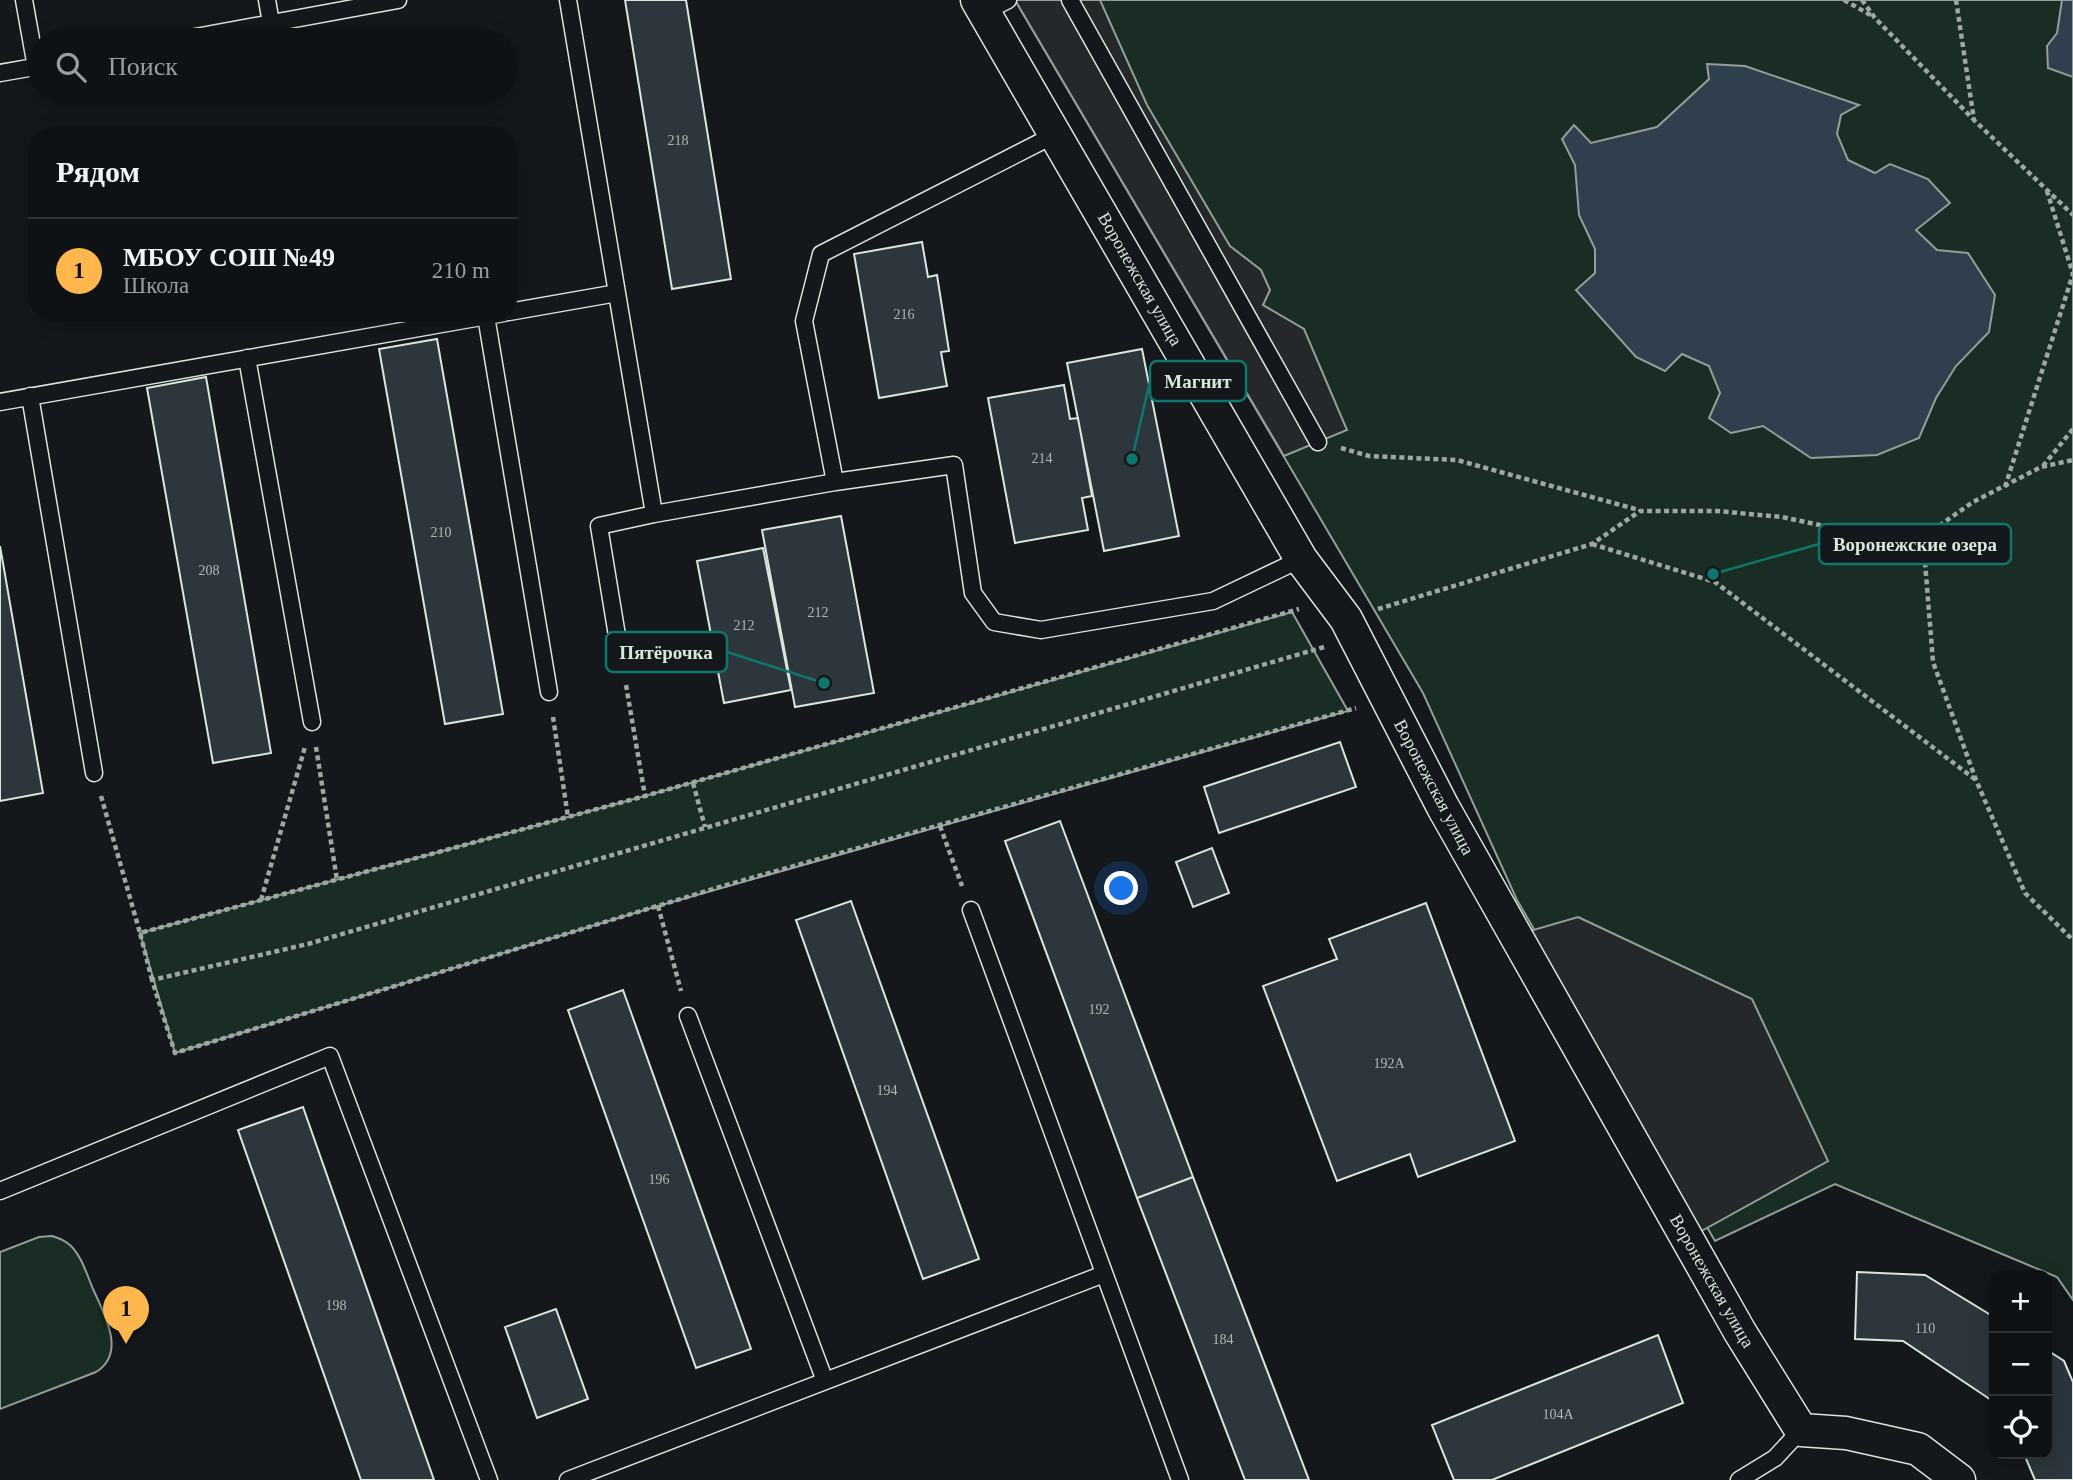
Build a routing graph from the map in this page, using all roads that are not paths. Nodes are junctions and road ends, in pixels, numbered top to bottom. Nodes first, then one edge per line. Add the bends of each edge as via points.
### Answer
1 (24, 0) edge
2 (267, 0) edge
3 (398, 0) edge
4 (568, 0) edge
5 (1070, 0) edge
6 (990, 4) edge
7 (271, 23) junction
8 (30, 28) edge
9 (244, 28) edge
10 (28, 68) edge
11 (0, 73) edge
12 (1056, 134) junction
13 (617, 293) junction
14 (518, 310) edge
15 (452, 322) edge
16 (487, 322) edge
17 (247, 358) junction
18 (30, 396) junction
19 (0, 402) edge
20 (1318, 442) road end
21 (835, 482) junction
22 (654, 514) junction
23 (1301, 559) junction
24 (621, 660) road end
25 (549, 692) road end
26 (312, 722) road end
27 (94, 773) road end
28 (971, 910) road end
29 (688, 1016) road end
30 (0, 1191) edge
31 (1104, 1275) junction
32 (825, 1381) junction
33 (1801, 1430) junction
34 (489, 1480) edge
35 (568, 1480) edge
36 (1180, 1480) edge
37 (1739, 1480) edge
38 (1959, 1480) edge

1 - 8 lane
2 - 7 lane
3 - 7 lane
4 - 13 lane
5 - 20 lane
6 - 12 street, Воронежская улица
7 - 9 lane
10 - 11 lane
12 - 21 lane via 821,254 804,321
12 - 23 street, Воронежская улица
13 - 14 lane
13 - 22 lane
15 - 17 lane
16 - 25 lane
17 - 18 lane
17 - 26 lane
18 - 19 lane
18 - 27 lane
21 - 22 lane
21 - 23 lane via 954,465 973,593 994,622 1041,630 1213,601
22 - 24 lane via 599,526
23 - 33 street, Воронежская улица via 1343,618 1450,819 1727,1309
28 - 31 lane
29 - 32 lane
30 - 34 lane via 330,1056
31 - 32 lane
31 - 36 lane
32 - 35 lane
33 - 37 lane via 1775,1458
33 - 38 street via 1846,1433 1918,1449

